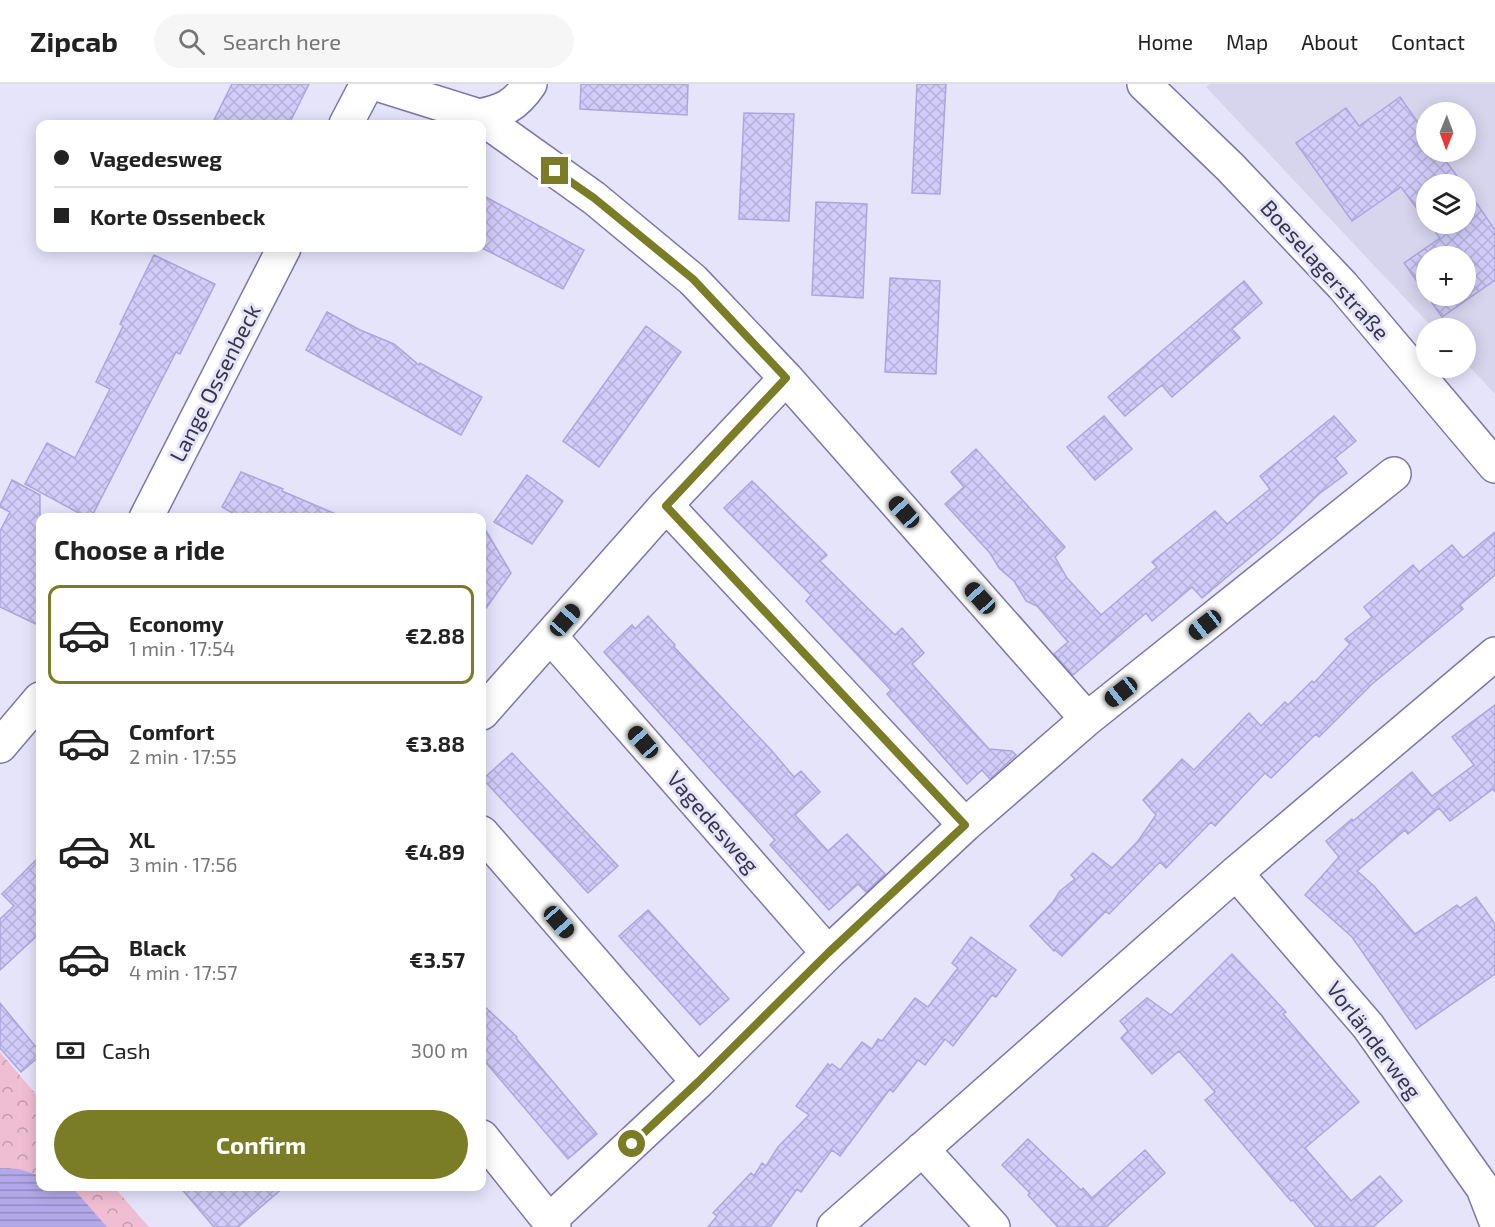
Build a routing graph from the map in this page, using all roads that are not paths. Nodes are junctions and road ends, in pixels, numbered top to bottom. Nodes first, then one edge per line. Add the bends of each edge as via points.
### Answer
1 (367, 84) edge
2 (377, 84) edge
3 (530, 84) edge
4 (1144, 84) edge
5 (478, 116) junction
6 (348, 120) edge
7 (484, 120) edge
8 (486, 122) edge
9 (282, 252) edge
10 (786, 378) junction
11 (1495, 466) edge
12 (1394, 474) dead end
13 (666, 506) junction
14 (149, 513) edge
15 (551, 636) junction
16 (1495, 654) edge
17 (36, 704) edge
18 (486, 709) edge
19 (1087, 719) junction
20 (0, 746) edge
21 (965, 825) junction
22 (486, 838) edge
23 (1236, 873) junction
24 (828, 953) junction
25 (698, 1082) junction
26 (486, 1142) edge
27 (922, 1149) junction
28 (1495, 1218) edge
29 (551, 1224) edge
30 (834, 1227) edge
31 (993, 1227) edge

1 - 6 street
2 - 5 street
3 - 5 street via 502,111
4 - 11 street, Boeselagerstraße via 1230,167 1343,286
5 - 7 street
8 - 10 street via 594,198 693,279
9 - 14 street, Lange Ossenbeck
10 - 13 street
10 - 19 street
12 - 19 street
13 - 15 street
13 - 21 street
15 - 18 street
15 - 24 street, Vagedesweg
16 - 23 street
17 - 20 street
19 - 21 street
21 - 24 street
22 - 25 street
23 - 27 street
23 - 28 street, Vorländerweg via 1368,1026 1483,1188
24 - 25 street
25 - 29 street
26 - 29 street
27 - 30 street
27 - 31 street

